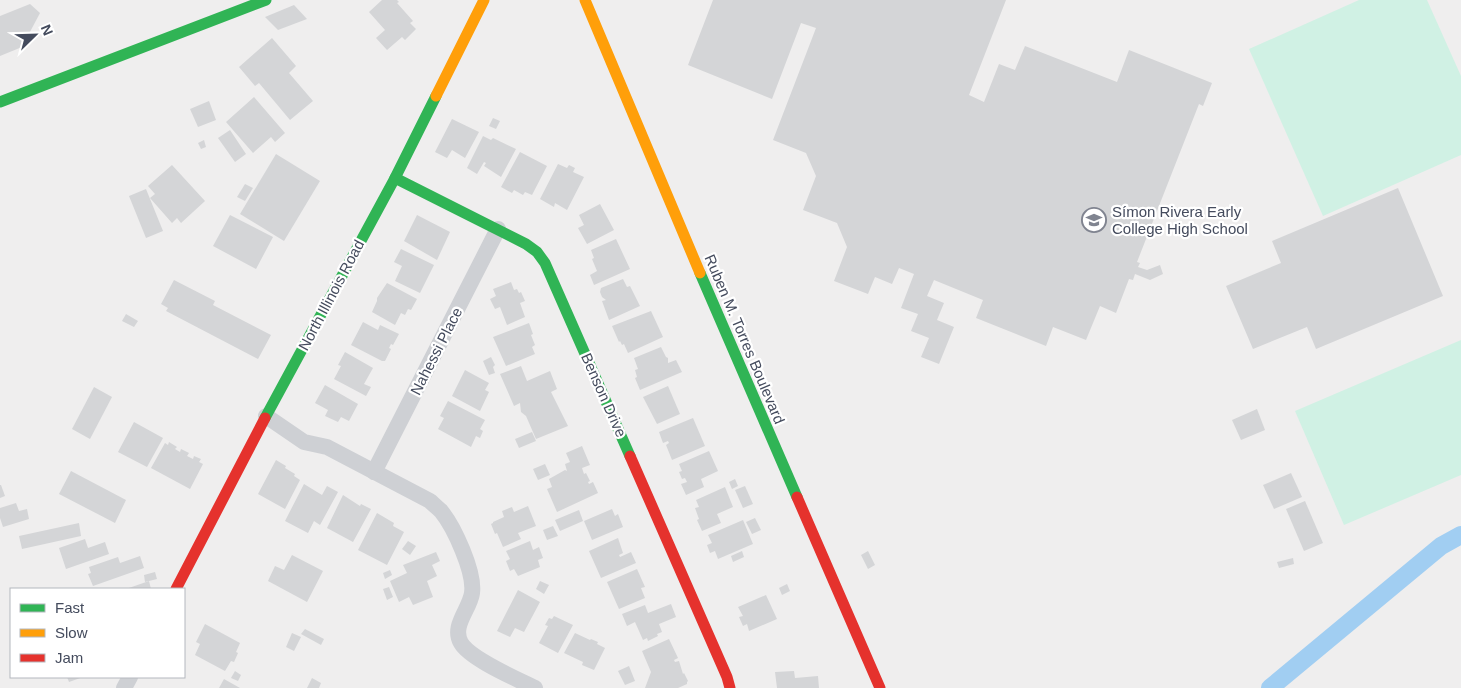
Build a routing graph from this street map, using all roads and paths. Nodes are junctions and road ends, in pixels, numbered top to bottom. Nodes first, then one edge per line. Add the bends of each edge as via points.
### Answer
1 (266, 0) edge
2 (484, 0) edge
3 (586, 0) edge
4 (0, 102) edge
5 (394, 178) junction
6 (498, 229) junction
7 (266, 416) junction
8 (374, 472) junction
9 (177, 588) edge
10 (535, 688) edge
11 (730, 688) edge
12 (880, 688) edge

1 - 4 street
2 - 5 street, North Illinois Road
3 - 12 street, Ruben M. Torres Boulevard
5 - 6 street, Benson Drive
5 - 7 street, North Illinois Road
6 - 8 street, Nahessi Place
6 - 11 street, Benson Drive via 526,244 545,263
7 - 8 street via 304,442 327,447
7 - 9 street, North Illinois Road
8 - 10 street via 430,501 442,512 455,534 472,580 472,593 458,630 460,642 478,658

